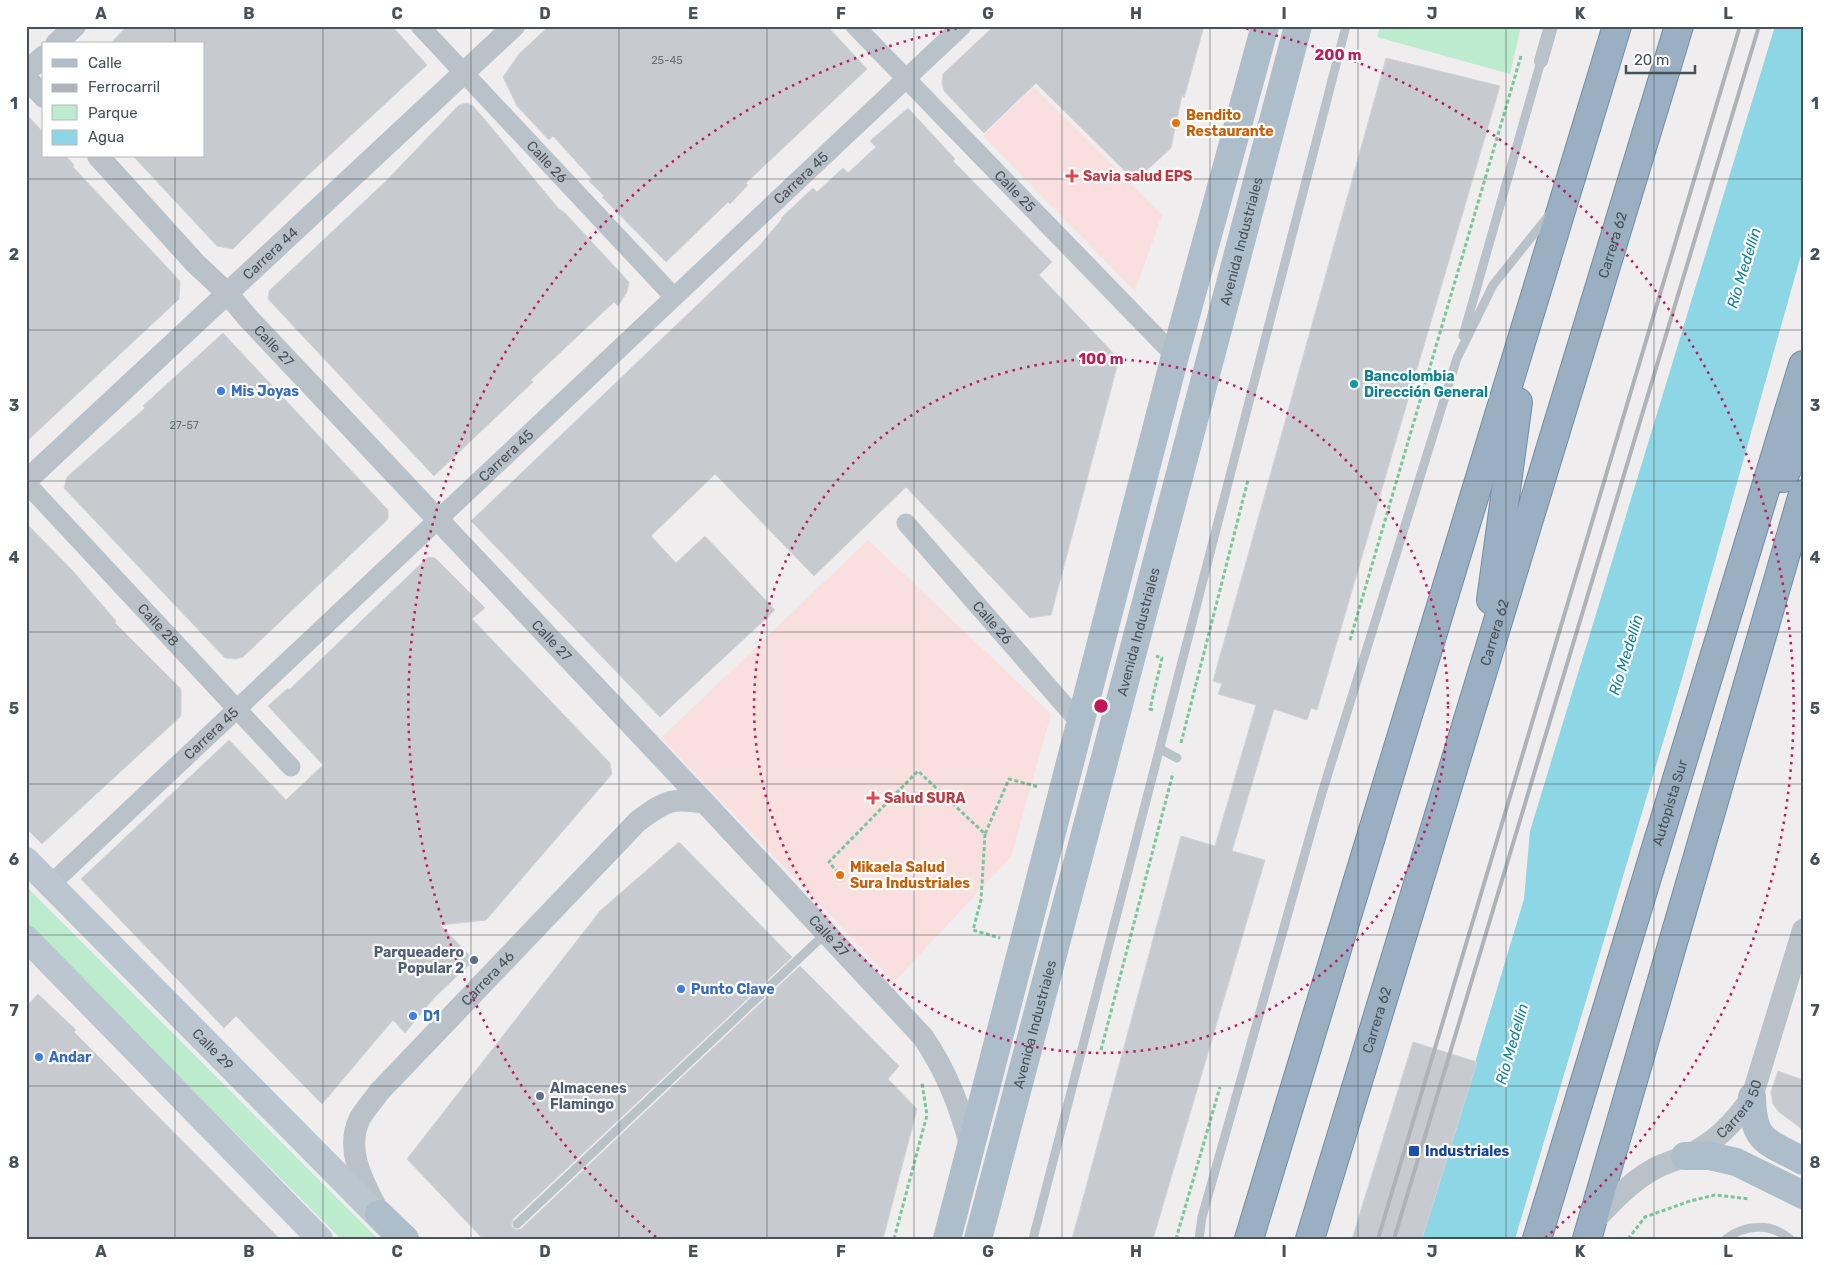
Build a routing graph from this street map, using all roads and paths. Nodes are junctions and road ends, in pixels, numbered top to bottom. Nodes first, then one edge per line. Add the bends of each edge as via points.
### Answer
1 (75, 26) edge
2 (420, 26) edge
3 (514, 26) edge
4 (856, 26) edge
5 (962, 26) edge
6 (1265, 26) edge
7 (1298, 26) edge
8 (1346, 26) edge
9 (1551, 26) edge
10 (1617, 26) edge
11 (1679, 26) edge
12 (58, 42) edge
13 (1522, 55) dead end
14 (42, 58) edge
15 (1541, 60) joint
16 (26, 72) edge
17 (463, 73) junction
18 (26, 78) edge
19 (906, 79) junction
20 (42, 95) edge
21 (100, 158) edge
22 (1564, 196) junction
23 (227, 293) junction
24 (674, 297) junction
25 (1529, 319) junction
26 (1175, 356) junction
27 (1456, 358) junction
28 (1803, 365) edge
29 (1803, 435) edge
30 (26, 482) edge
31 (1803, 494) edge
32 (438, 519) junction
33 (906, 523) dead end
34 (1732, 594) junction
35 (1348, 650) dead end
36 (1480, 681) junction
37 (236, 709) junction
38 (1080, 723) junction
39 (1160, 749) junction
40 (1177, 758) dead end
41 (291, 767) dead end
42 (1044, 788) dead end
43 (705, 803) junction
44 (985, 834) junction
45 (26, 860) edge
46 (838, 873) dead end
47 (51, 884) junction
48 (1803, 930) edge
49 (826, 934) junction
50 (26, 938) edge
51 (1009, 940) dead end
52 (921, 1078) dead end
53 (1223, 1078) dead end
54 (1752, 1097) junction
55 (971, 1148) junction
56 (1685, 1156) junction
57 (1803, 1161) edge
58 (1803, 1195) edge
59 (1759, 1201) dead end
60 (379, 1214) junction
61 (517, 1224) dead end
62 (1590, 1231) edge
63 (320, 1239) edge
64 (400, 1239) edge
65 (405, 1239) edge
66 (894, 1239) edge
67 (947, 1239) edge
68 (978, 1239) edge
69 (1033, 1239) edge
70 (1176, 1239) edge
71 (1199, 1239) edge
72 (1249, 1239) edge
73 (1310, 1239) edge
74 (1536, 1239) edge
75 (1628, 1239) edge
76 (1726, 1239) edge
77 (1790, 1239) edge

1 - 12 street
2 - 17 street, Calle 26
3 - 17 street, Carrera 44
4 - 19 street, Calle 25
5 - 19 street, Carrera 45
6 - 26 main road
7 - 68 main road, Avenida Industriales
8 - 39 lane
9 - 15 street
10 - 22 highway
11 - 36 highway, Carrera 62
13 - 35 path
14 - 16 street
15 - 27 lane
17 - 23 street, Carrera 44
17 - 24 street, Calle 26
18 - 20 street
19 - 24 street, Carrera 45
19 - 26 street, Calle 25
21 - 23 street, Calle 27 via 195,263
22 - 25 highway
22 - 27 lane via 1493,285
23 - 30 street, Carrera 44
23 - 32 street, Calle 27
24 - 32 street, Carrera 45
25 - 36 highway
25 - 72 highway
26 - 38 main road
27 - 71 lane via 1322,793
28 - 34 highway, Autopista Sur
29 - 34 highway
30 - 37 street, Calle 28
31 - 62 highway
32 - 37 street, Carrera 45
32 - 43 street, Calle 27
33 - 38 street, Calle 26
34 - 74 highway, Autopista Sur
36 - 73 highway, Carrera 62
37 - 41 street, Calle 28
37 - 47 street, Carrera 45
38 - 55 main road
39 - 40 lane
39 - 69 lane
42 - 44 path via 1009,779
43 - 49 street, Calle 27
43 - 60 street, Carrera 46 via 680,799 663,804 638,821 379,1092 360,1119 354,1138 359,1172
44 - 46 path via 918,771 829,862
44 - 51 path via 981,900 973,930
45 - 47 main road, Calle 29
47 - 60 main road, Calle 29
48 - 54 street, Carrera 50
49 - 55 street, Calle 27 via 922,1037 939,1061 962,1116
49 - 61 lane
50 - 63 main road
52 - 66 path via 927,1115
53 - 70 path
54 - 56 street, Carrera 50 via 1718,1137
54 - 57 main road via 1752,1116 1761,1138
55 - 67 main road
56 - 58 main road via 1710,1156 1736,1162
56 - 62 street, Carrera 50 via 1662,1165 1617,1195
59 - 75 path via 1733,1195 1690,1200 1645,1217
60 - 64 main road, Calle 29
60 - 65 main road
76 - 77 lane via 1741,1229 1755,1227 1772,1229

